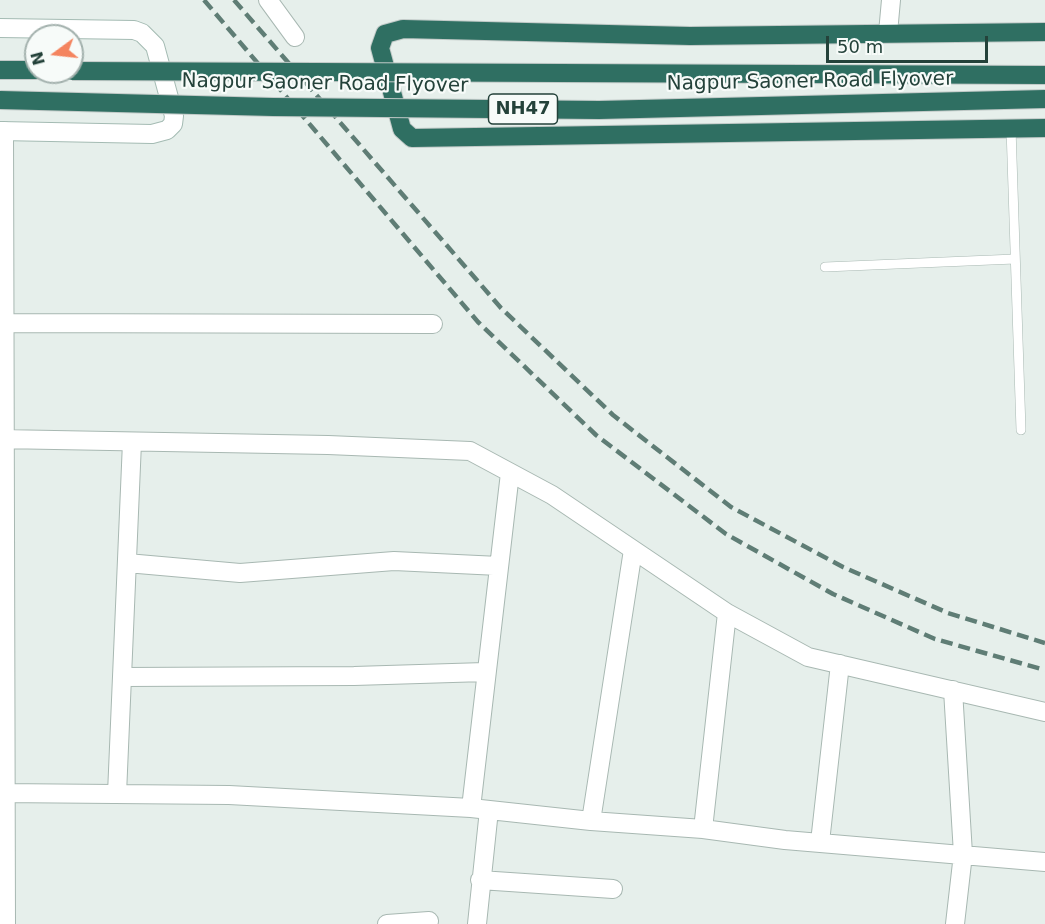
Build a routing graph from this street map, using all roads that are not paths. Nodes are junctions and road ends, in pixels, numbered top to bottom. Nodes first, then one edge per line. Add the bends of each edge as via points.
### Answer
1 (268, 0) edge
2 (891, 0) edge
3 (0, 28) edge
4 (1045, 32) edge
5 (888, 33) junction
6 (295, 37) dead end
7 (0, 70) edge
8 (24, 70) edge
9 (84, 71) edge
10 (1045, 75) edge
11 (1045, 99) edge
12 (0, 100) edge
13 (1011, 128) junction
14 (1045, 128) edge
15 (2, 131) edge
16 (1015, 259) junction
17 (825, 267) dead end
18 (2, 323) edge
19 (434, 324) dead end
20 (1021, 430) dead end
21 (3, 439) edge
22 (132, 442) junction
23 (510, 473) junction
24 (633, 550) junction
25 (127, 563) junction
26 (499, 566) junction
27 (3, 567) edge
28 (727, 613) junction
29 (840, 664) junction
30 (485, 672) junction
31 (122, 676) junction
32 (953, 690) junction
33 (3, 700) edge
34 (1045, 712) edge
35 (3, 793) edge
36 (117, 794) junction
37 (471, 808) junction
38 (489, 810) junction
39 (591, 821) junction
40 (703, 829) junction
41 (820, 842) junction
42 (963, 854) junction
43 (1045, 862) edge
44 (480, 879) junction
45 (613, 889) dead end
46 (4, 914) edge
47 (429, 921) dead end
48 (387, 924) edge
49 (477, 924) edge
50 (955, 924) edge

1 - 6 street
2 - 5 street
3 - 15 street via 142,33 155,46 174,117 167,130 152,134
4 - 5 highway
5 - 13 highway via 690,36 403,29 386,34 380,48 402,129 412,138
7 - 8 highway
9 - 10 highway, Nagpur Saoner Road Flyover / NH47, bridge
11 - 12 highway, Nagpur Saoner Road Flyover / NH47, bridge via 599,110
13 - 14 highway
13 - 16 lane
15 - 18 street
16 - 17 lane
16 - 20 lane
18 - 19 street
18 - 21 street
21 - 22 street
21 - 27 street
22 - 23 street via 471,451
22 - 25 street
23 - 24 street via 552,495
23 - 26 street
24 - 28 street
24 - 39 street
25 - 26 street via 240,573 394,561
25 - 31 street
26 - 30 street
27 - 33 street
28 - 29 street via 808,657
28 - 40 street
29 - 32 street
29 - 41 street
30 - 31 street
30 - 37 street
31 - 36 street
32 - 34 street
32 - 42 street
33 - 35 street
35 - 36 street
35 - 46 street
36 - 37 street via 229,795
37 - 38 street
38 - 39 street
38 - 44 street
39 - 40 street
40 - 41 street
41 - 42 street
42 - 43 street
42 - 50 street
44 - 45 street
44 - 49 street
47 - 48 street

